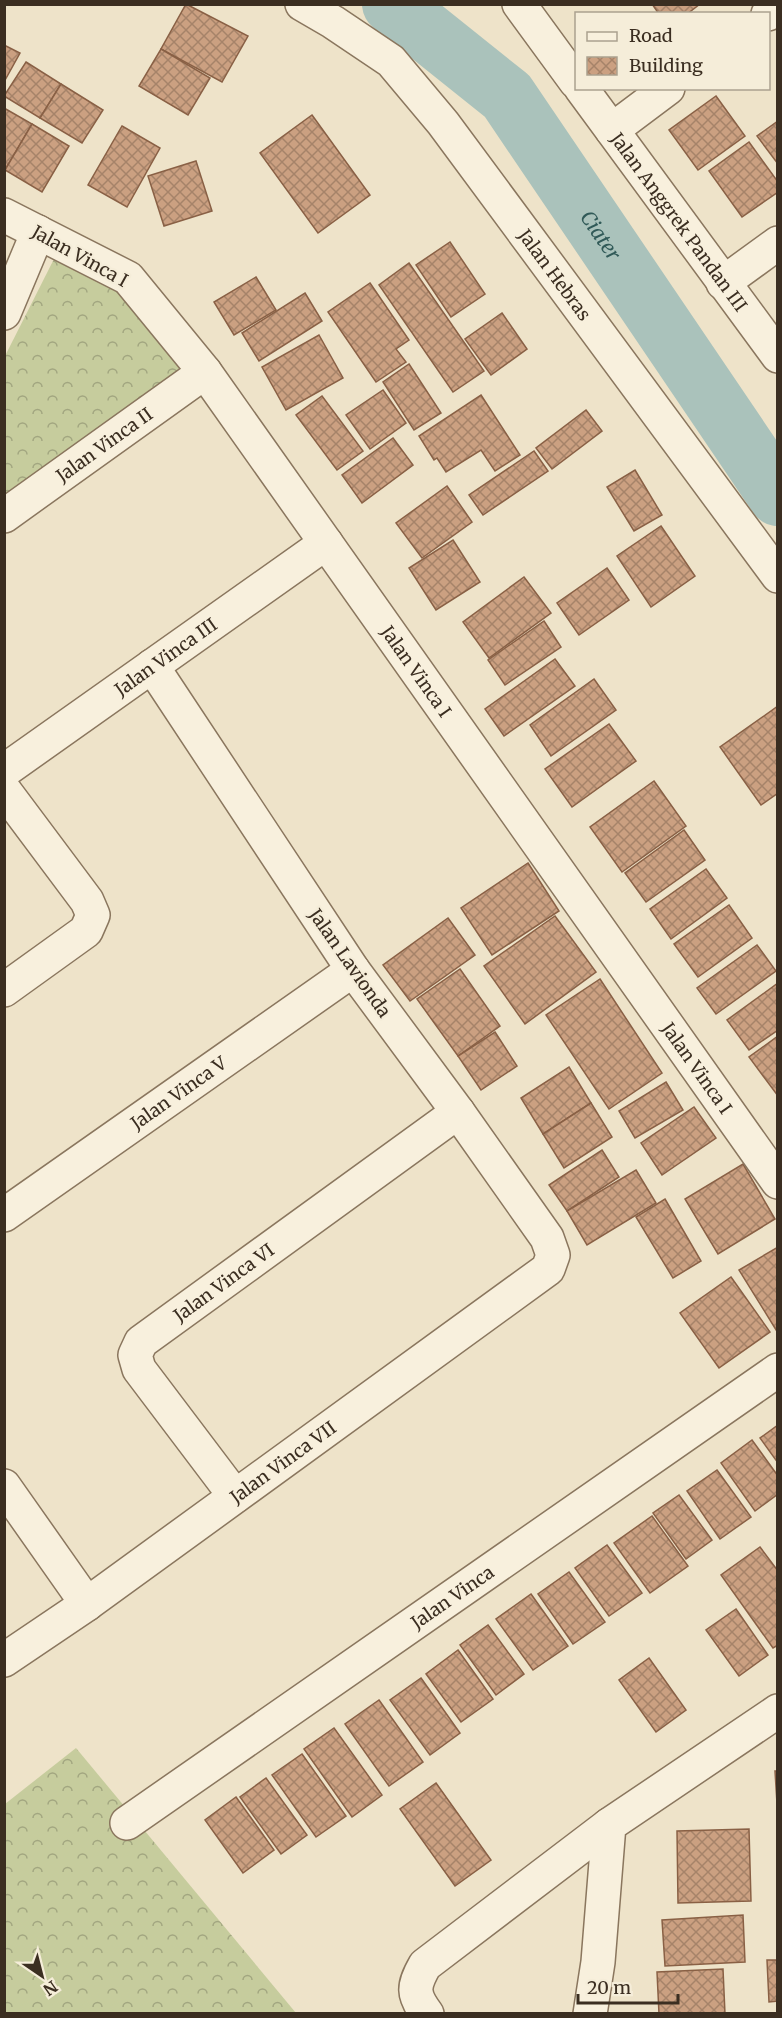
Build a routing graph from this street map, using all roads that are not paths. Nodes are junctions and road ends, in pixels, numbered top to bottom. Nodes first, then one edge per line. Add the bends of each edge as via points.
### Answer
1 (302, 4) edge
2 (519, 4) edge
3 (575, 81) edge
4 (582, 90) edge
5 (665, 90) edge
6 (612, 130) junction
7 (4, 215) edge
8 (38, 232) junction
9 (777, 243) edge
10 (723, 283) junction
11 (4, 313) edge
12 (777, 356) edge
13 (205, 372) junction
14 (4, 516) edge
15 (326, 543) junction
16 (777, 576) edge
17 (152, 666) junction
18 (4, 771) edge
19 (4, 790) edge
20 (353, 970) junction
21 (4, 990) edge
22 (458, 1112) junction
23 (777, 1182) edge
24 (4, 1215) edge
25 (553, 1255) joint
26 (777, 1370) edge
27 (4, 1486) edge
28 (235, 1496) junction
29 (87, 1604) junction
30 (4, 1660) edge
31 (777, 1711) edge
32 (127, 1823) dead end
33 (609, 1825) junction
34 (427, 2013) edge
35 (590, 2013) edge

1 - 16 street, Jalan Hebras via 391,61 443,123
2 - 3 street
4 - 6 street, Jalan Anggrek Pandan III
5 - 6 street
6 - 10 street, Jalan Anggrek Pandan III
7 - 8 street, Jalan Vinca I
8 - 11 street
8 - 13 street, Jalan Vinca I via 128,278
9 - 10 street
10 - 12 street, Jalan Anggrek Pandan III
13 - 14 street, Jalan Vinca II
13 - 15 street, Jalan Vinca I
15 - 17 street, Jalan Vinca III
15 - 23 street, Jalan Vinca I
17 - 18 street, Jalan Vinca III
17 - 20 street, Jalan Lavionda
19 - 21 street via 87,901 93,915 86,931
20 - 22 street, Jalan Lavionda
20 - 24 street, Jalan Vinca V
22 - 25 street, Jalan Lavionda via 547,1238
22 - 28 street, Jalan Vinca VI via 141,1342 135,1355 139,1369
25 - 28 street, Jalan Vinca VII via 548,1269
26 - 32 street, Jalan Vinca
27 - 29 street
28 - 29 street, Jalan Vinca VII
29 - 30 street, Jalan Vinca VII
31 - 33 street
33 - 34 street via 425,1965 415,1991
33 - 35 street

